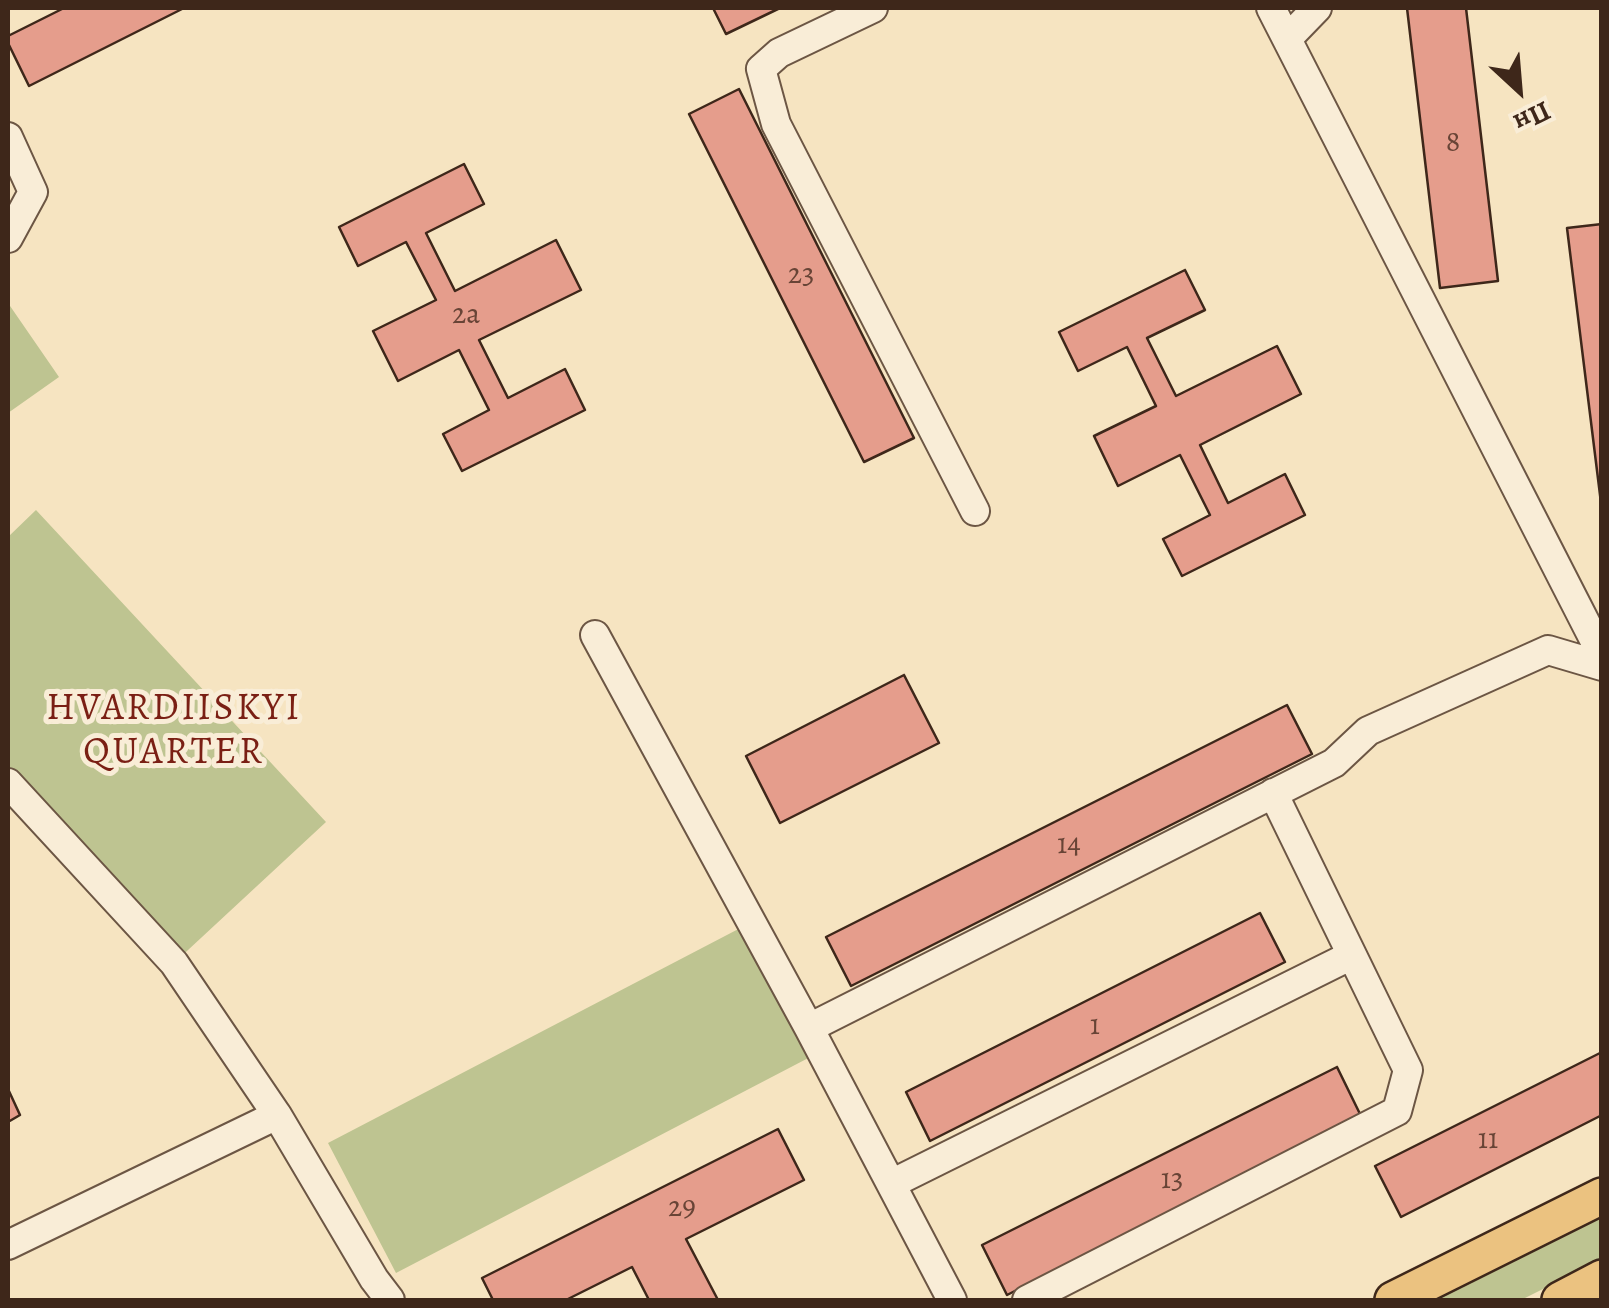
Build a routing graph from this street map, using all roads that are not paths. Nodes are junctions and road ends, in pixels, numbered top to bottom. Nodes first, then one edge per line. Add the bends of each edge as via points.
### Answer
1 (873, 8) edge
2 (1271, 8) edge
3 (1317, 8) edge
4 (1287, 40) junction
5 (8, 137) edge
6 (8, 238) edge
7 (974, 511) dead end
8 (594, 636) dead end
9 (1602, 655) edge
10 (1602, 666) edge
11 (8, 783) edge
12 (1273, 794) junction
13 (1352, 955) junction
14 (808, 1028) junction
15 (277, 1115) junction
16 (891, 1184) junction
17 (1602, 1196) edge
18 (8, 1245) edge
19 (1602, 1278) edge
20 (390, 1300) edge
21 (952, 1300) edge
22 (1027, 1300) edge
23 (1393, 1300) edge
24 (1560, 1300) edge

1 - 7 lane via 779,53 761,70 776,124
2 - 4 lane
3 - 4 lane
4 - 9 lane
5 - 6 lane via 33,192
8 - 14 lane
10 - 12 lane via 1548,650 1368,730 1334,763
11 - 15 lane via 174,963
12 - 13 lane
12 - 14 lane
13 - 16 lane
13 - 22 lane via 1408,1070 1397,1111
14 - 16 lane
15 - 18 lane
15 - 20 lane
16 - 21 lane
17 - 23 main road
19 - 24 main road

